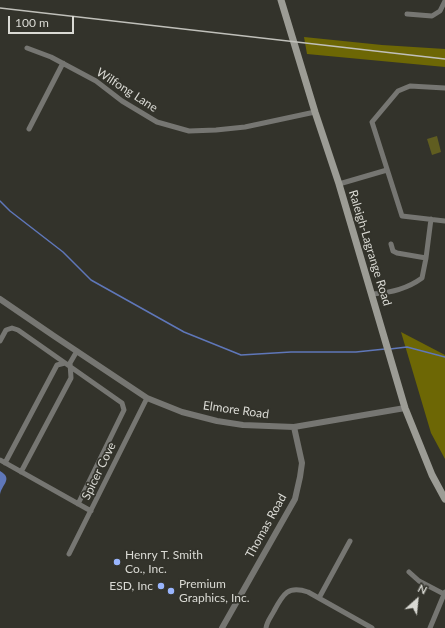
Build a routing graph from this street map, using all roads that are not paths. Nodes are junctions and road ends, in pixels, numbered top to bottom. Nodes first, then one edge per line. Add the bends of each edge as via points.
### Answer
1 (281, 0) edge
2 (445, 2) edge
3 (407, 14) dead end
4 (27, 48) dead end
5 (63, 63) junction
6 (445, 88) edge
7 (315, 112) junction
8 (29, 128) dead end
9 (387, 170) junction
10 (339, 184) junction
11 (431, 220) junction
12 (445, 220) edge
13 (391, 244) dead end
14 (426, 258) junction
15 (372, 294) junction
16 (1, 302) edge
17 (0, 340) edge
18 (76, 351) junction
19 (68, 365) junction
20 (147, 398) junction
21 (405, 408) junction
22 (294, 427) junction
23 (0, 460) edge
24 (5, 462) junction
25 (21, 472) junction
26 (445, 498) edge
27 (78, 504) junction
28 (91, 511) junction
29 (350, 541) dead end
30 (69, 554) dead end
31 (409, 572) dead end
32 (444, 593) edge
33 (319, 598) junction
34 (222, 628) edge
35 (266, 628) edge
36 (372, 628) edge
37 (430, 628) edge

1 - 7 main road, Raleigh-Lagrange Road
2 - 3 street via 440,11 432,16
4 - 5 street, Wilfong Lane
5 - 7 street, Wilfong Lane via 96,81 122,101 157,122 189,131 245,127
5 - 8 street
6 - 9 street via 410,86 398,91 372,122
7 - 10 main road, Raleigh-Lagrange Road
9 - 10 street
9 - 11 street via 402,216
10 - 15 main road, Raleigh-Lagrange Road
11 - 12 street
11 - 14 street
13 - 14 street via 397,254
14 - 15 street via 422,278 417,282 392,292
15 - 21 main road, Raleigh-Lagrange Road
16 - 18 street, Elmore Road
17 - 19 street via 6,330 18,330
18 - 19 street
18 - 20 street, Elmore Road
19 - 24 street via 57,365
19 - 25 street via 71,378
19 - 27 street via 122,403 124,410
20 - 22 street, Elmore Road via 182,412 217,421
20 - 28 street, Spicer Cove
21 - 22 street, Elmore Road
21 - 26 main road, Raleigh-Lagrange Road via 432,475
22 - 34 street, Thomas Road via 302,463 295,499
23 - 24 street
24 - 25 street
25 - 27 street
27 - 28 street
28 - 30 street, Spicer Cove
29 - 33 street
31 - 32 street
32 - 37 street
33 - 35 street via 300,589 288,591 281,597
33 - 36 street

